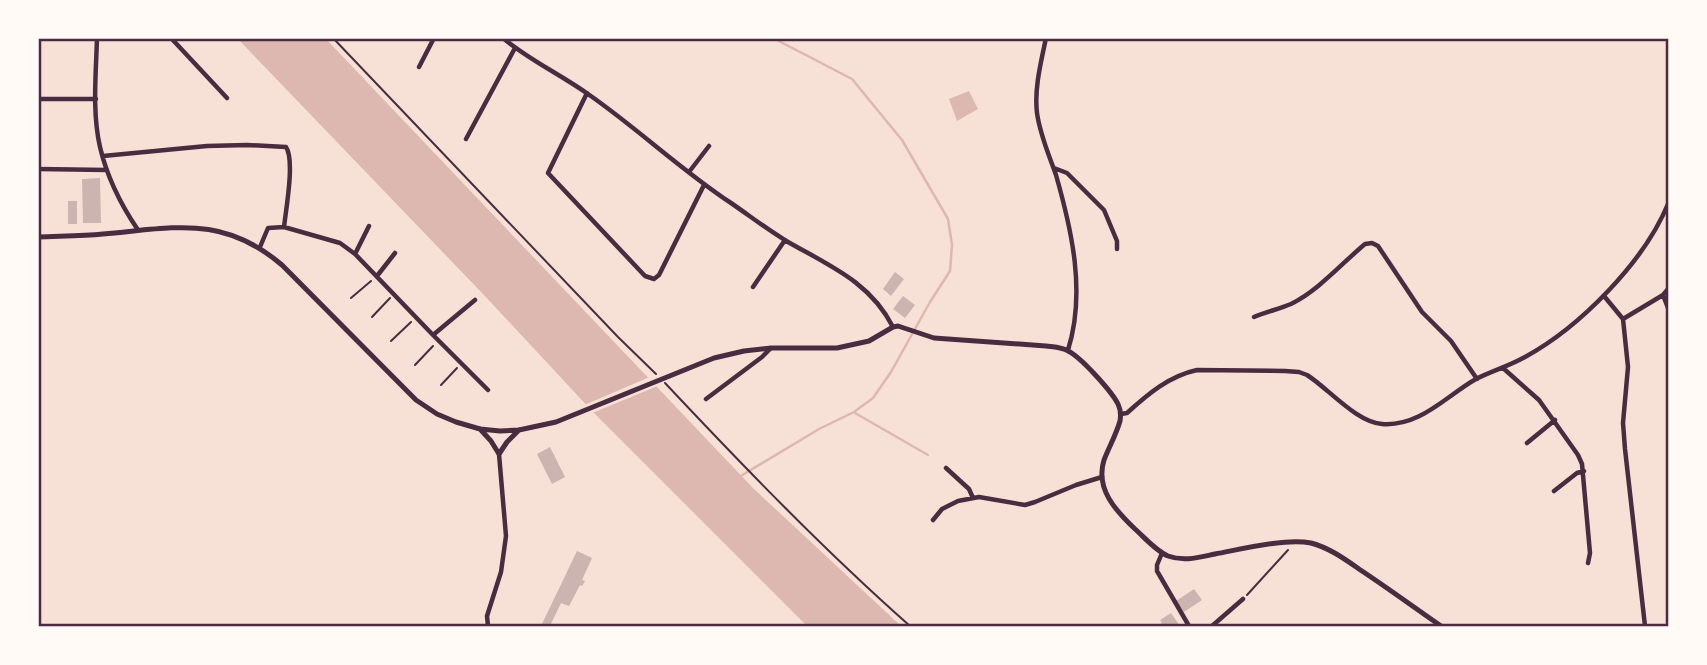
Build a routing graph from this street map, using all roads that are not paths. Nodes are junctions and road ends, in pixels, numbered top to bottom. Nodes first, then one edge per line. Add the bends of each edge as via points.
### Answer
1 (97, 38) edge
2 (171, 38) edge
3 (434, 38) edge
4 (503, 38) edge
5 (1046, 38) edge
6 (515, 48) junction
7 (419, 67) dead end
8 (587, 93) junction
9 (227, 98) dead end
10 (38, 99) edge
11 (96, 99) junction
12 (466, 139) dead end
13 (709, 146) dead end
14 (103, 156) junction
15 (1053, 167) junction
16 (38, 169) edge
17 (107, 170) junction
18 (689, 172) junction
19 (704, 185) junction
20 (1668, 204) edge
21 (284, 226) junction
22 (369, 226) dead end
23 (138, 230) junction
24 (38, 237) edge
25 (785, 240) junction
26 (260, 247) junction
27 (1117, 249) dead end
28 (395, 253) dead end
29 (355, 254) junction
30 (377, 276) junction
31 (753, 287) dead end
32 (1668, 289) edge
33 (1663, 295) junction
34 (1604, 296) junction
35 (475, 300) dead end
36 (1668, 308) edge
37 (1254, 317) dead end
38 (1623, 319) junction
39 (894, 327) junction
40 (433, 335) junction
41 (771, 348) junction
42 (1068, 350) junction
43 (1503, 368) junction
44 (1477, 379) junction
45 (488, 390) dead end
46 (706, 399) dead end
47 (1121, 414) junction
48 (1555, 420) junction
49 (480, 429) junction
50 (519, 430) junction
51 (1527, 443) dead end
52 (499, 454) junction
53 (946, 468) dead end
54 (1584, 471) junction
55 (1101, 477) junction
56 (1554, 491) dead end
57 (973, 498) junction
58 (933, 520) dead end
59 (1162, 553) junction
60 (1588, 563) dead end
61 (1243, 599) road end
62 (488, 626) edge
63 (1189, 626) edge
64 (1212, 626) edge
65 (1441, 626) edge
66 (1646, 626) edge

1 - 11 street
2 - 9 street
3 - 7 street
4 - 6 street
5 - 15 street via 1036,102
6 - 8 street
6 - 12 street
8 - 18 street
8 - 19 street via 548,173 645,276 654,279 660,275
10 - 11 street
11 - 14 street
13 - 18 street
14 - 17 street
14 - 21 street via 207,146 286,147 290,155
15 - 27 street via 1067,173 1104,209
15 - 42 street via 1072,236 1076,308
16 - 17 street
17 - 23 street
18 - 19 street
19 - 25 street
20 - 34 street via 1647,244
21 - 26 street via 268,228
21 - 29 street via 340,243
22 - 29 street
23 - 24 street
23 - 26 street via 199,227
25 - 31 street
25 - 39 street via 849,276 880,305
26 - 49 street via 416,400 437,414
28 - 30 street
29 - 30 street
30 - 40 street
32 - 33 street
33 - 36 street
33 - 38 street
34 - 38 street
34 - 43 street via 1571,326
35 - 40 street
37 - 44 street via 1302,297 1372,243
38 - 66 street via 1628,367 1623,424
39 - 41 street via 857,344
39 - 42 street via 956,340
40 - 45 street
41 - 46 street
41 - 50 street via 728,354 556,422
42 - 47 street via 1118,403
43 - 44 street
43 - 48 street via 1532,392
44 - 47 street via 1422,415 1398,424 1370,421 1356,414 1299,373 1197,370 1173,378
47 - 55 street
48 - 51 street
48 - 54 street
49 - 50 street
49 - 52 street
50 - 52 street
52 - 62 street via 506,537
53 - 57 street
54 - 56 street
54 - 60 street
55 - 57 street via 1025,505
55 - 59 street via 1115,508
57 - 58 street via 948,505
59 - 63 street via 1157,571
59 - 65 street via 1192,559 1264,545 1311,543
61 - 64 street

